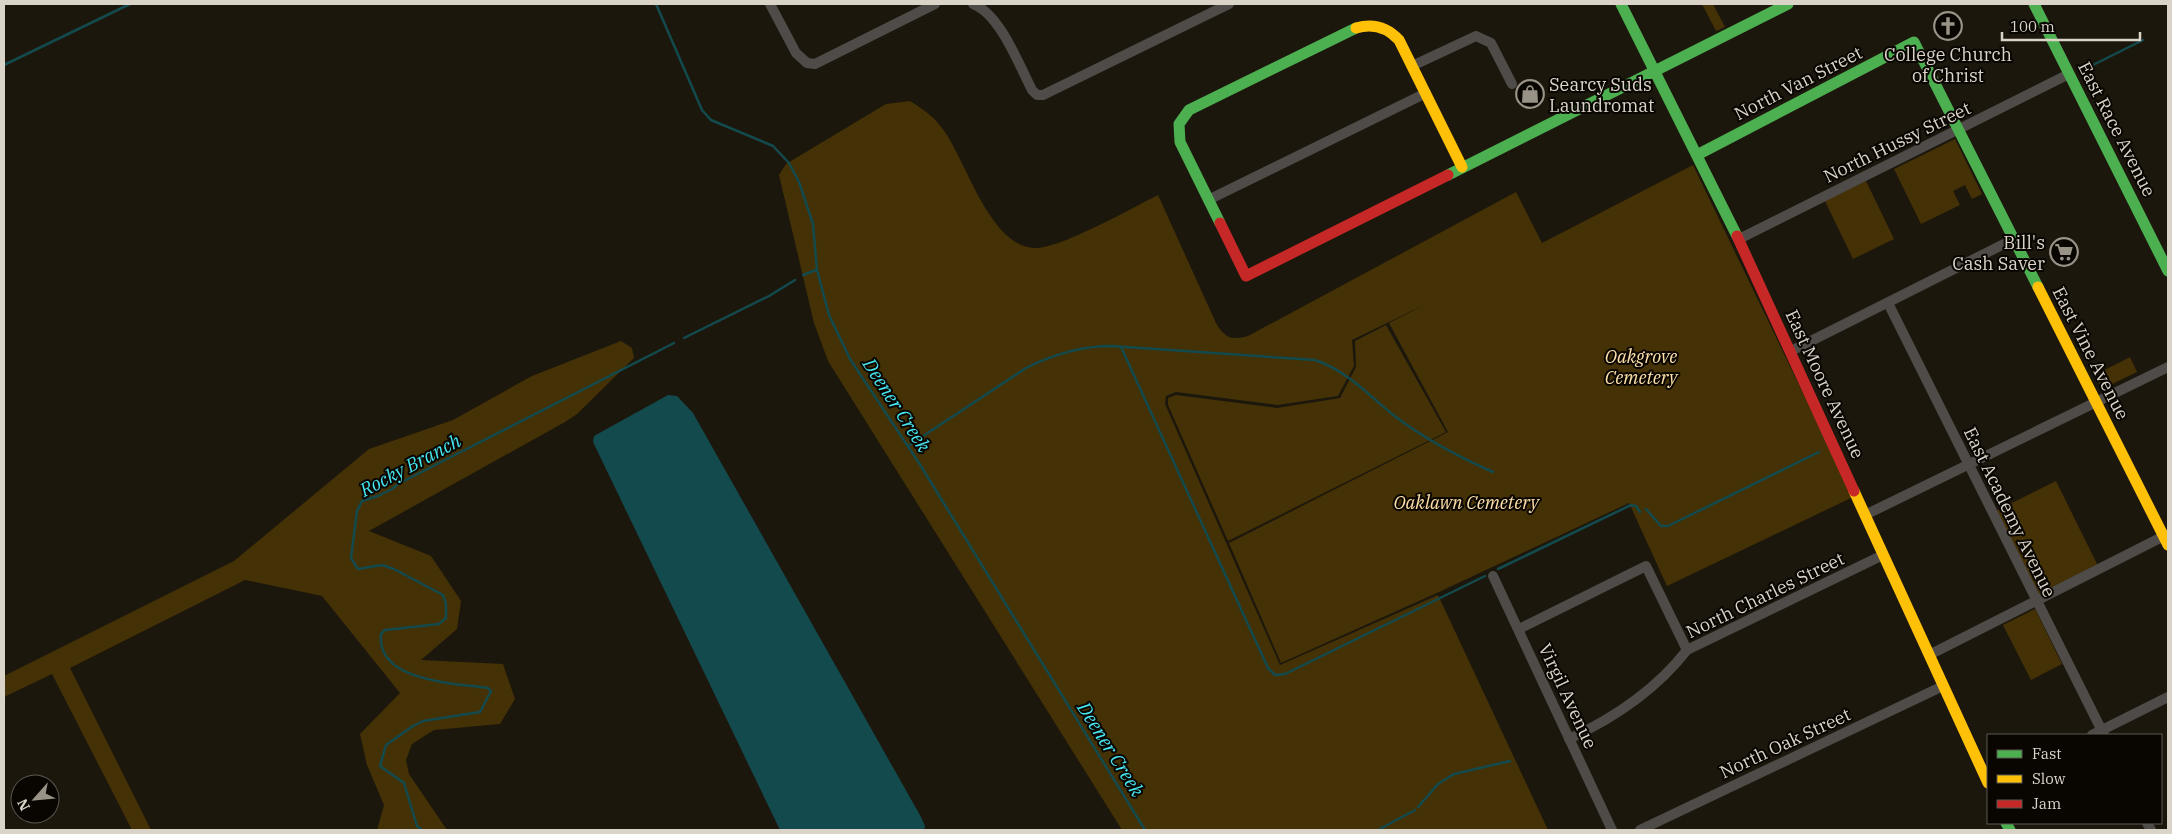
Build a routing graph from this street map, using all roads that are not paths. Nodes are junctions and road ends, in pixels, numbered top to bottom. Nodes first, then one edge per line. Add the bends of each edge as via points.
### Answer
1 (770, 4) edge
2 (973, 4) edge
3 (1229, 4) edge
4 (1621, 4) edge
5 (1788, 4) edge
6 (2034, 4) edge
7 (932, 5) edge
8 (1914, 42) joint
9 (1412, 66) junction
10 (1655, 71) junction
11 (2069, 74) junction
12 (1512, 84) dead end
13 (1426, 93) junction
14 (1959, 130) junction
15 (1697, 155) junction
16 (1462, 167) junction
17 (1208, 200) junction
18 (1739, 239) junction
19 (2014, 239) junction
20 (2168, 271) edge
21 (1888, 303) junction
22 (1790, 351) junction
23 (2168, 366) edge
24 (2096, 402) junction
25 (1969, 465) junction
26 (1865, 515) junction
27 (2167, 538) edge
28 (1883, 555) junction
29 (1494, 576) dead end
30 (2036, 601) junction
31 (1519, 629) junction
32 (1687, 650) junction
33 (1929, 655) junction
34 (1943, 686) junction
35 (2168, 698) edge
36 (2099, 734) edge
37 (1569, 739) junction
38 (1987, 781) edge
39 (1612, 830) edge
40 (1640, 830) edge

1 - 7 street via 796,53 807,63 815,64
2 - 3 street via 982,7 995,22 1032,90 1043,95
4 - 10 street, East Moore Avenue
5 - 10 street
6 - 11 street, East Race Avenue
8 - 14 street, East Vine Avenue
8 - 15 street, North Van Street
9 - 12 street via 1476,36 1491,44
9 - 13 street
9 - 17 street via 1392,32 1381,26 1358,27 1189,110 1179,124 1180,142
10 - 15 street, East Moore Avenue
10 - 16 street
11 - 14 street, North Hussy Street
11 - 20 street, East Race Avenue
13 - 16 street
13 - 17 street
14 - 18 street, North Hussy Street
14 - 19 street, East Vine Avenue
15 - 18 street, East Moore Avenue
16 - 17 street via 1246,276
18 - 22 street, East Moore Avenue
19 - 21 street
19 - 24 street, East Vine Avenue
21 - 22 street
21 - 25 street, East Academy Avenue
22 - 26 street, East Moore Avenue
23 - 24 street
24 - 25 street
24 - 27 street, East Vine Avenue
25 - 26 street
25 - 30 street, East Academy Avenue
26 - 28 street, East Moore Avenue
27 - 30 street
28 - 32 street, North Charles Street
28 - 33 street, East Moore Avenue
29 - 31 street, Virgil Avenue
30 - 33 street
30 - 36 street, East Academy Avenue
31 - 32 street via 1646,566
31 - 37 street, Virgil Avenue
32 - 37 street, North Charles Street via 1676,665 1640,697
33 - 34 street, East Moore Avenue
34 - 38 street, East Moore Avenue
34 - 40 street, North Oak Street
35 - 36 street
37 - 39 street, Virgil Avenue

